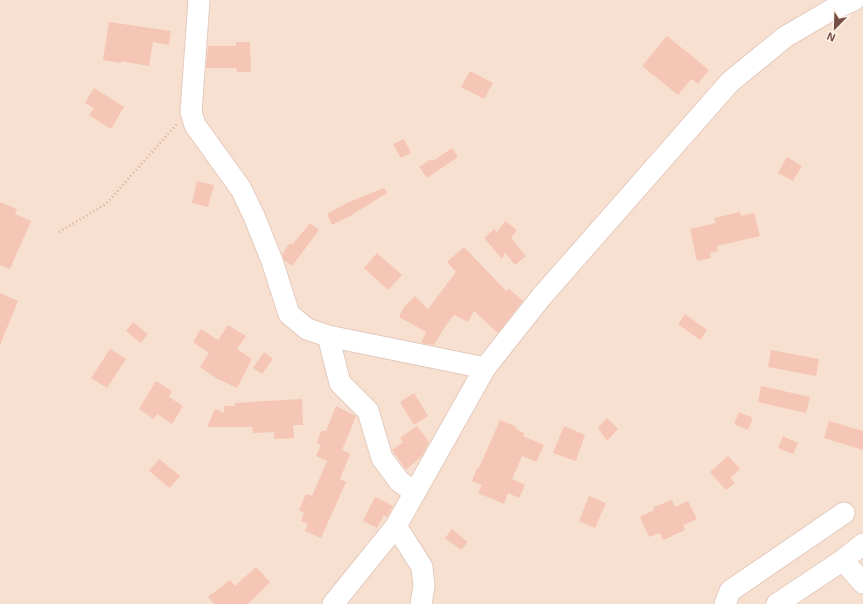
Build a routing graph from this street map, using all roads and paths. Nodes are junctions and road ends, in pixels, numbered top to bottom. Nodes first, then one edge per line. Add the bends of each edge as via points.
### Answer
1 (200, 0) edge
2 (854, 0) edge
3 (191, 112) junction
4 (59, 232) dead end
5 (328, 336) junction
6 (485, 368) junction
7 (415, 493) junction
8 (844, 513) dead end
9 (396, 526) junction
10 (863, 544) edge
11 (844, 560) junction
12 (863, 583) edge
13 (333, 604) edge
14 (421, 604) edge
15 (725, 604) edge
16 (777, 604) edge

1 - 3 street
2 - 6 street via 784,37 730,82 542,296
3 - 4 path via 173,128 106,204
3 - 5 street via 195,125 241,189 272,261 289,314 307,329
5 - 6 street
5 - 7 street via 340,383 368,411 382,458 398,481
6 - 7 street
7 - 9 street
8 - 15 street via 730,591
9 - 13 street
9 - 14 street via 422,567 424,586
10 - 11 street
11 - 12 street
11 - 16 street

